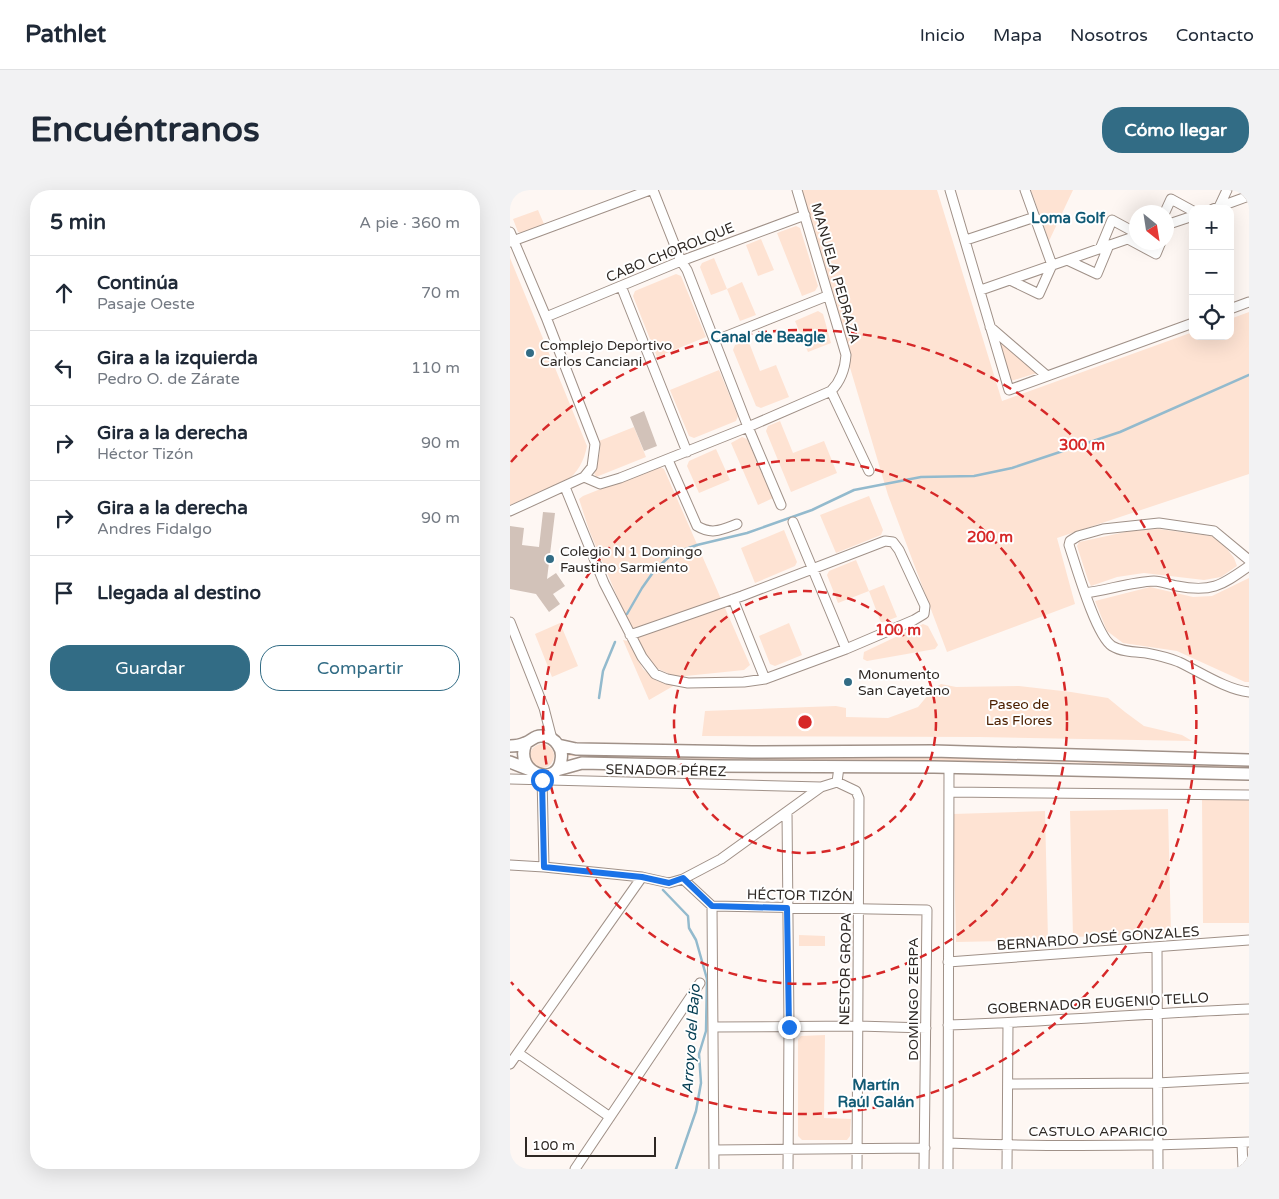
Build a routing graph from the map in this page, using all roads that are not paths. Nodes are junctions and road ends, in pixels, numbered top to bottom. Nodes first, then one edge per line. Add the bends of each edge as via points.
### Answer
1 (651, 190) edge
2 (797, 190) edge
3 (950, 190) edge
4 (1025, 190) edge
5 (1227, 190) edge
6 (1249, 196) edge
7 (1168, 205) edge
8 (1222, 205) edge
9 (1226, 205) edge
10 (1189, 214) edge
11 (805, 215) junction
12 (1035, 217) junction
13 (1189, 217) edge
14 (1174, 223) edge
15 (510, 232) edge
16 (1129, 232) edge
17 (1129, 238) edge
18 (966, 240) junction
19 (512, 242) edge
20 (1110, 245) junction
21 (1100, 249) junction
22 (1067, 260) junction
23 (681, 261) junction
24 (1052, 265) junction
25 (1010, 280) junction
26 (621, 286) junction
27 (981, 290) junction
28 (827, 296) junction
29 (1249, 302) edge
30 (1234, 308) edge
31 (546, 316) junction
32 (1189, 324) edge
33 (989, 327) junction
34 (714, 341) junction
35 (1047, 376) junction
36 (831, 390) junction
37 (748, 427) junction
38 (687, 452) junction
39 (668, 460) junction
40 (869, 471) dead end
41 (584, 478) junction
42 (565, 487) junction
43 (781, 505) dead end
44 (510, 511) edge
45 (793, 522) dead end
46 (737, 524) dead end
47 (1249, 560) edge
48 (1249, 566) edge
49 (812, 570) junction
50 (1085, 593) junction
51 (733, 599) junction
52 (510, 622) edge
53 (630, 635) junction
54 (846, 649) junction
55 (765, 679) junction
56 (1249, 692) edge
57 (555, 742) junction
58 (526, 743) junction
59 (510, 746) edge
60 (1249, 760) edge
61 (510, 762) edge
62 (839, 767) junction
63 (949, 767) junction
64 (530, 770) junction
65 (557, 770) junction
66 (1249, 774) edge
67 (542, 778) junction
68 (510, 779) edge
69 (837, 782) junction
70 (821, 787) junction
71 (949, 792) junction
72 (1249, 795) edge
73 (787, 812) junction
74 (510, 865) edge
75 (544, 867) junction
76 (642, 877) junction
77 (683, 878) junction
78 (712, 906) junction
79 (787, 908) junction
80 (859, 910) junction
81 (927, 910) joint
82 (1249, 940) edge
83 (1157, 947) junction
84 (948, 962) junction
85 (700, 983) dead end
86 (1249, 1009) edge
87 (1158, 1013) junction
88 (1008, 1023) junction
89 (948, 1025) junction
90 (858, 1026) junction
91 (713, 1027) junction
92 (789, 1027) junction
93 (926, 1028) junction
94 (518, 1053) junction
95 (510, 1064) edge
96 (1249, 1078) edge
97 (1157, 1082) junction
98 (1008, 1084) junction
99 (610, 1117) junction
100 (1246, 1142) edge
101 (948, 1143) junction
102 (1007, 1145) junction
103 (1158, 1146) junction
104 (857, 1148) junction
105 (925, 1148) junction
106 (788, 1149) junction
107 (714, 1150) junction
108 (575, 1169) edge
109 (714, 1169) edge
110 (788, 1169) edge
111 (857, 1169) edge
112 (924, 1169) edge
113 (948, 1169) edge
114 (1007, 1169) edge
115 (1158, 1169) edge
116 (1243, 1169) edge

1 - 19 street
1 - 23 street
2 - 11 street, MANUELA PEDRAZA
3 - 18 street
4 - 12 street
5 - 8 street
6 - 9 street
7 - 10 street via 1171,200
11 - 23 street, CABO CHOROLQUE
11 - 28 street, MANUELA PEDRAZA
12 - 18 street
12 - 24 street
13 - 14 street
15 - 19 street
16 - 21 street via 1112,220
17 - 20 street
18 - 27 street
19 - 31 street
20 - 21 street
20 - 22 street via 1097,274
21 - 22 street
22 - 24 street
23 - 26 street, CABO CHOROLQUE
23 - 34 street
24 - 25 street
24 - 25 street via 1039,294
25 - 27 street
26 - 31 street, CABO CHOROLQUE
26 - 38 street
27 - 33 street
28 - 34 street
28 - 36 street, MANUELA PEDRAZA via 846,355 839,383
29 - 30 street
31 - 41 street via 595,444 592,467
32 - 35 street
33 - 35 street
33 - 35 street via 1009,390
34 - 37 street
36 - 37 street
36 - 40 street
37 - 38 street
37 - 43 street
38 - 39 street
39 - 41 street via 600,484
39 - 46 street via 697,526 715,532
41 - 42 street
42 - 44 street
42 - 53 street via 604,584
45 - 49 street
47 - 50 street via 1222,536 1206,528 1159,523 1103,529 1070,541
48 - 50 street via 1226,583 1213,588 1197,589 1158,581
49 - 51 street
49 - 54 street
49 - 54 street via 885,541 893,542 925,606 924,614 914,620
50 - 56 street via 1111,646 1172,660
51 - 53 street
51 - 55 street
52 - 57 street
53 - 55 street via 655,674 667,679 688,683
54 - 55 street
57 - 58 main road via 540,735
57 - 60 main road via 576,749 933,751
57 - 65 main road via 562,757
58 - 59 main road
58 - 64 main road via 523,757
61 - 64 main road
62 - 63 main road
62 - 65 main road via 582,763
62 - 69 street
63 - 66 main road
63 - 71 street
64 - 67 main road
65 - 67 main road
67 - 68 street, SENADOR PÉREZ
67 - 70 street, SENADOR PÉREZ
67 - 75 street
69 - 70 street
69 - 80 street, NESTOR GROPA via 856,791 859,798
70 - 73 street
71 - 72 street
71 - 84 street
73 - 77 street via 721,859
73 - 79 street
74 - 75 street
75 - 76 street
76 - 77 street via 669,883
76 - 94 street
77 - 78 street
78 - 79 street, HÉCTOR TIZÓN
78 - 91 street
79 - 80 street, HÉCTOR TIZÓN
79 - 92 street
80 - 81 street, HÉCTOR TIZÓN
80 - 90 street, NESTOR GROPA
81 - 93 street, DOMINGO ZERPA
82 - 83 street, BERNARDO JOSÉ GONZALES
83 - 84 street, BERNARDO JOSÉ GONZALES
83 - 87 street
84 - 89 street
85 - 99 street
86 - 87 street, GOBERNADOR EUGENIO TELLO
87 - 88 street, GOBERNADOR EUGENIO TELLO
87 - 97 street
88 - 89 street, GOBERNADOR EUGENIO TELLO
88 - 98 street
89 - 101 street
90 - 92 street
90 - 93 street
90 - 104 street, NESTOR GROPA
91 - 92 street
91 - 107 street
92 - 106 street
93 - 105 street, DOMINGO ZERPA
94 - 95 street
94 - 99 street
96 - 97 street
97 - 98 street
97 - 103 street
98 - 102 street
99 - 108 street
100 - 103 street, CASTULO APARICIO
100 - 116 street
101 - 102 street, CASTULO APARICIO
101 - 113 street
102 - 103 street, CASTULO APARICIO
102 - 114 street
103 - 115 street
104 - 105 street
104 - 106 street
104 - 111 street, NESTOR GROPA
105 - 112 street, DOMINGO ZERPA
106 - 107 street
106 - 110 street
107 - 109 street

